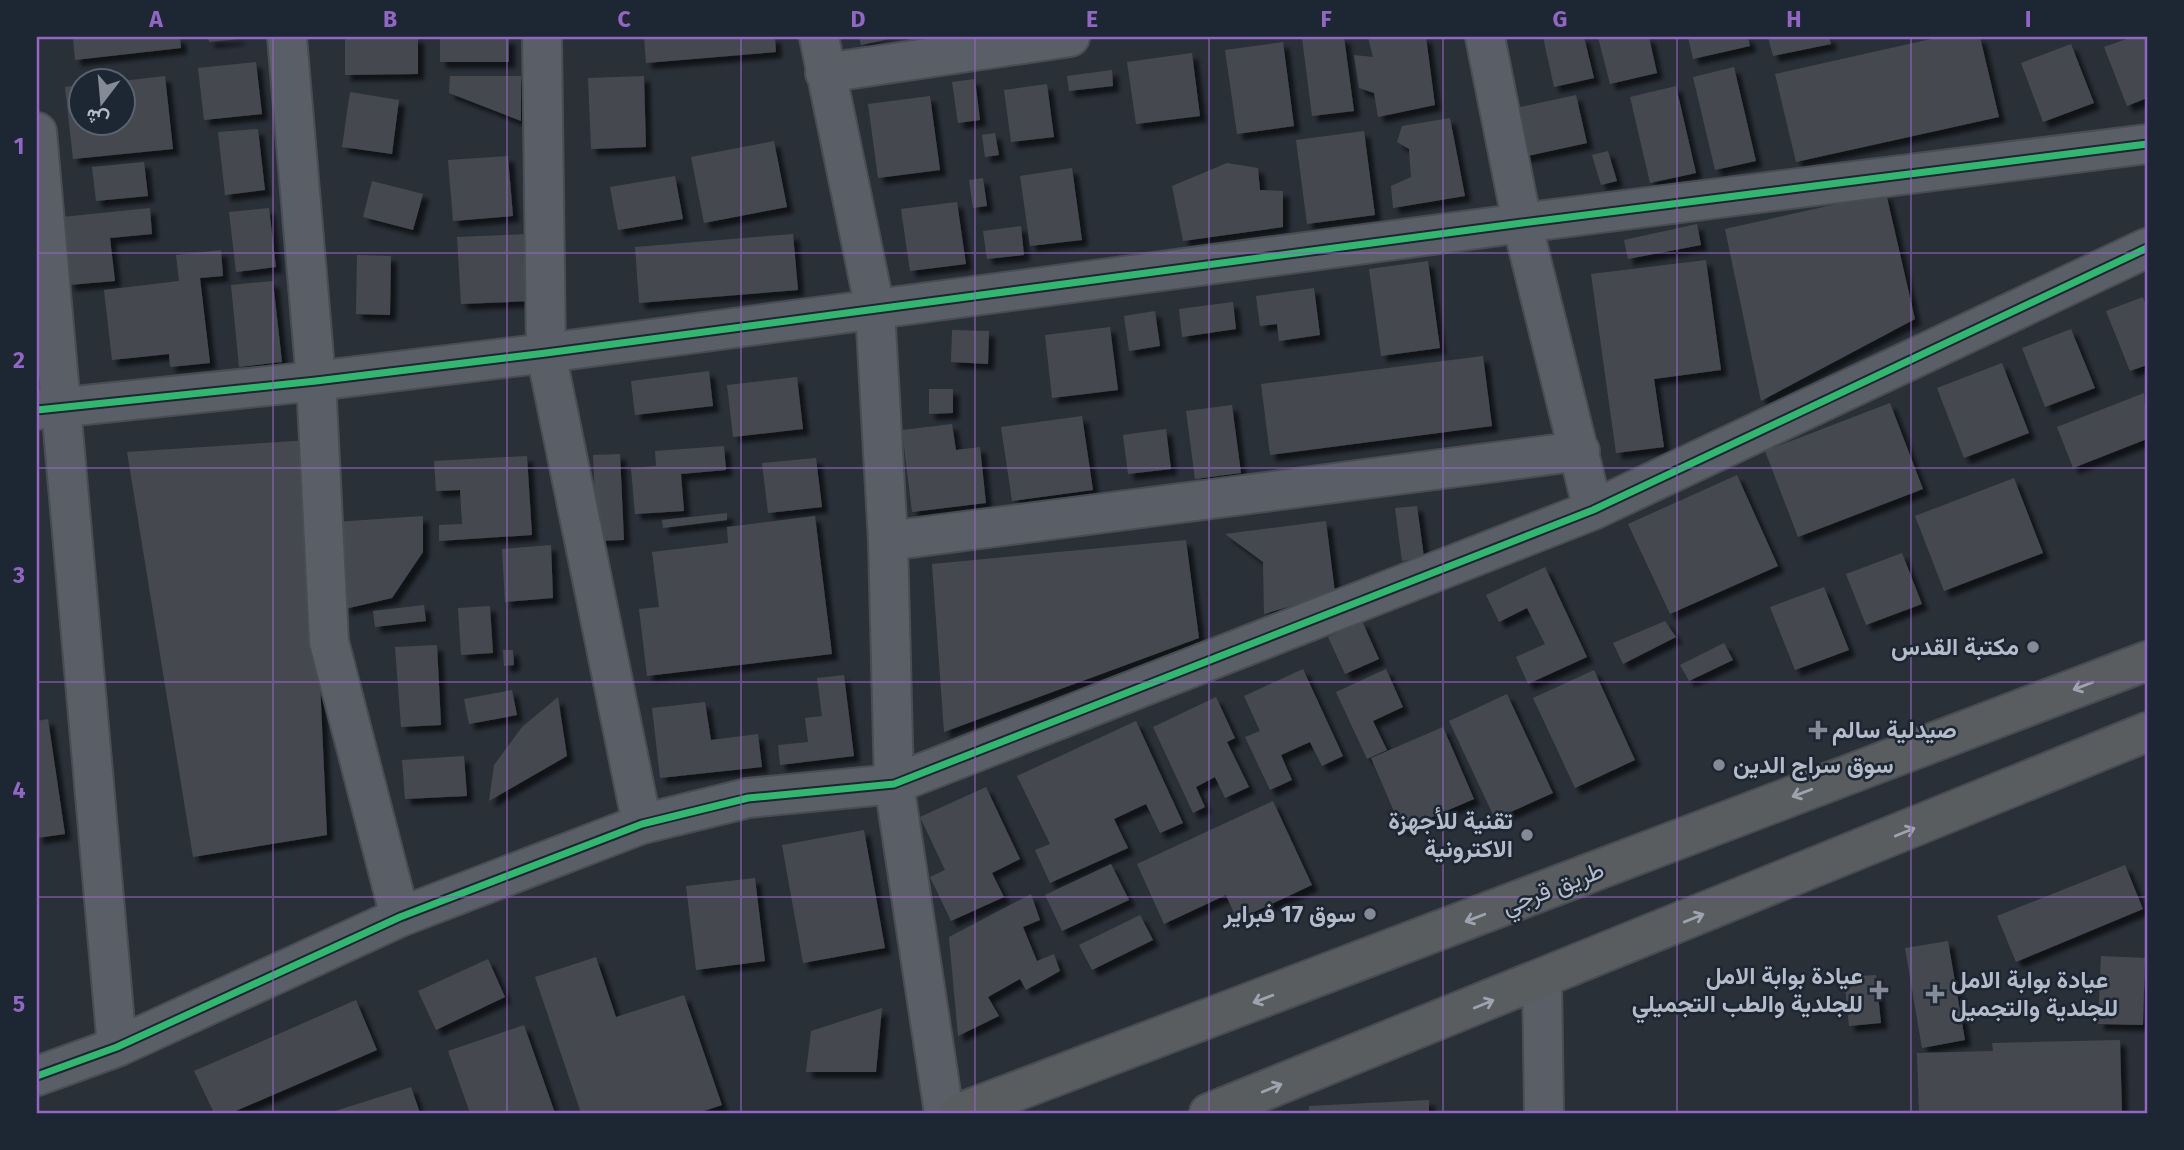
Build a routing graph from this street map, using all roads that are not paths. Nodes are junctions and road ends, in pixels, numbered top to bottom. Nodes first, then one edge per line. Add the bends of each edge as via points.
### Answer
1 (287, 37) edge
2 (542, 37) edge
3 (1070, 37) edge
4 (1485, 37) edge
5 (822, 55) edge
6 (37, 132) edge
7 (2147, 144) edge
8 (1522, 223) junction
9 (2147, 248) edge
10 (875, 309) junction
11 (546, 353) junction
12 (316, 381) junction
13 (49, 409) edge
14 (1580, 451) junction
15 (1593, 510) junction
16 (888, 541) junction
17 (2147, 661) edge
18 (2147, 732) edge
19 (894, 784) junction
20 (642, 824) junction
21 (400, 917) junction
22 (1542, 981) junction
23 (117, 1047) junction
24 (37, 1076) edge
25 (944, 1113) edge
26 (959, 1113) edge
27 (1209, 1113) edge
28 (1544, 1113) edge

1 - 12 street
2 - 11 street
3 - 5 street
4 - 8 street
5 - 10 street
6 - 13 street
7 - 8 street
8 - 10 street
8 - 14 street
9 - 15 street
10 - 11 street
10 - 16 street
11 - 12 street
11 - 20 street
12 - 13 street
12 - 21 street via 328,642
13 - 23 street
14 - 15 street
14 - 16 street
15 - 19 street
16 - 19 street
17 -> 26 highway, طريق قرجي
22 -> 18 highway
19 - 20 street via 748,798
19 - 25 street
20 - 21 street
21 - 23 street
27 -> 22 highway
22 - 28 street
23 - 24 street

